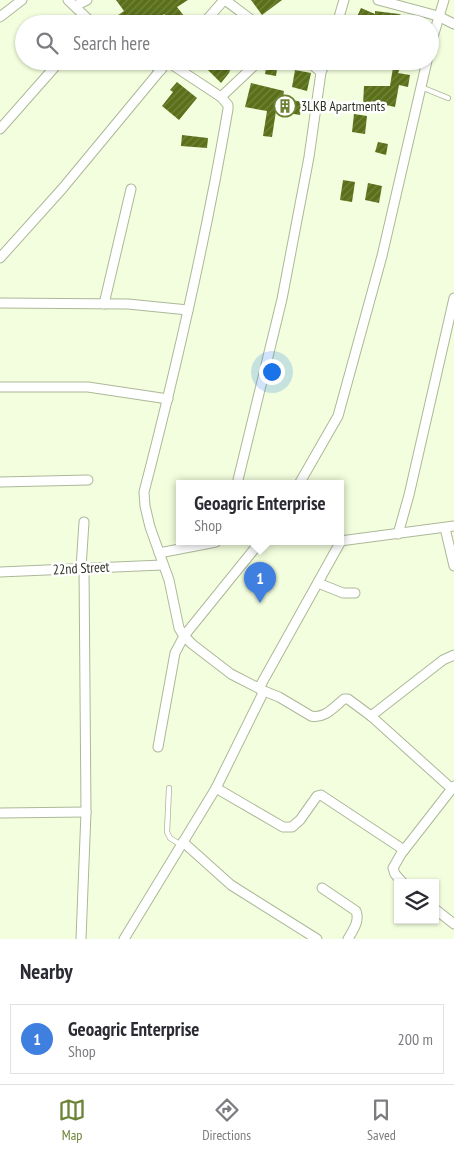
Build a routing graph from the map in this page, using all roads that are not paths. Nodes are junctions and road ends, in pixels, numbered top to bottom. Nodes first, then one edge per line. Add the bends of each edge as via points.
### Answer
1 (22, 0) edge
2 (87, 0) edge
3 (344, 0) edge
4 (378, 0) edge
5 (444, 0) edge
6 (229, 1) edge
7 (72, 3) edge
8 (83, 15) edge
9 (213, 15) edge
10 (246, 15) edge
11 (340, 15) edge
12 (434, 15) edge
13 (438, 15) edge
14 (439, 16) edge
15 (0, 17) edge
16 (454, 24) edge
17 (52, 70) edge
18 (161, 70) edge
19 (180, 70) edge
20 (250, 70) edge
21 (318, 70) edge
22 (424, 70) edge
23 (321, 72) joint
24 (420, 87) junction
25 (221, 97) junction
26 (448, 98) dead end
27 (0, 129) edge
28 (131, 189) dead end
29 (0, 258) edge
30 (454, 298) edge
31 (0, 303) edge
32 (104, 304) junction
33 (188, 310) junction
34 (0, 387) edge
35 (168, 400) junction
36 (88, 480) dead end
37 (238, 480) edge
38 (301, 480) edge
39 (0, 482) edge
40 (84, 522) dead end
41 (450, 528) edge
42 (398, 534) junction
43 (344, 541) edge
44 (200, 545) edge
45 (258, 545) edge
46 (338, 545) edge
47 (159, 553) junction
48 (162, 565) junction
49 (454, 566) edge
50 (83, 568) junction
51 (0, 572) edge
52 (318, 583) junction
53 (355, 593) dead end
54 (184, 636) junction
55 (454, 655) edge
56 (261, 690) junction
57 (371, 716) junction
58 (158, 747) dead end
59 (453, 787) edge
60 (169, 788) dead end
61 (216, 788) junction
62 (86, 812) junction
63 (0, 813) edge
64 (182, 844) junction
65 (404, 850) junction
66 (399, 879) edge
67 (322, 888) dead end
68 (439, 911) edge
69 (454, 924) edge
70 (305, 936) edge
71 (81, 939) edge
72 (124, 939) edge
73 (317, 939) edge
74 (348, 939) edge

1 - 15 street
2 - 7 street
3 - 11 street
4 - 12 street
5 - 13 street
6 - 9 street
6 - 10 street
7 - 8 street
14 - 16 street
17 - 27 street
18 - 29 street
19 - 25 street
20 - 25 street
21 - 23 street
22 - 24 street
23 - 37 street via 309,157 282,298
24 - 26 lane
24 - 38 street via 382,256 338,416
25 - 33 street via 228,109
28 - 32 street
30 - 42 street
31 - 32 street
32 - 33 street
33 - 35 street
34 - 35 street via 88,387
35 - 47 street via 144,498
36 - 39 street
40 - 50 street
41 - 42 street
41 - 49 street
42 - 43 street
44 - 47 street
45 - 54 street
46 - 52 street
47 - 48 street
48 - 50 street, 22nd Street
48 - 54 street
50 - 51 street, 22nd Street
50 - 62 street
52 - 53 street via 343,594
52 - 56 street
54 - 56 street via 231,674
54 - 58 street via 176,653
55 - 57 street
56 - 57 street via 280,697 311,716 324,716 344,699
56 - 61 street
57 - 59 street
59 - 65 street
60 - 64 lane via 167,832 170,838
61 - 64 street
61 - 65 street via 283,827 292,827 321,795
62 - 63 street
62 - 71 street
64 - 70 street via 231,885
64 - 72 street
65 - 66 street via 393,868
67 - 74 street via 356,910 357,921
68 - 69 street
70 - 73 street

